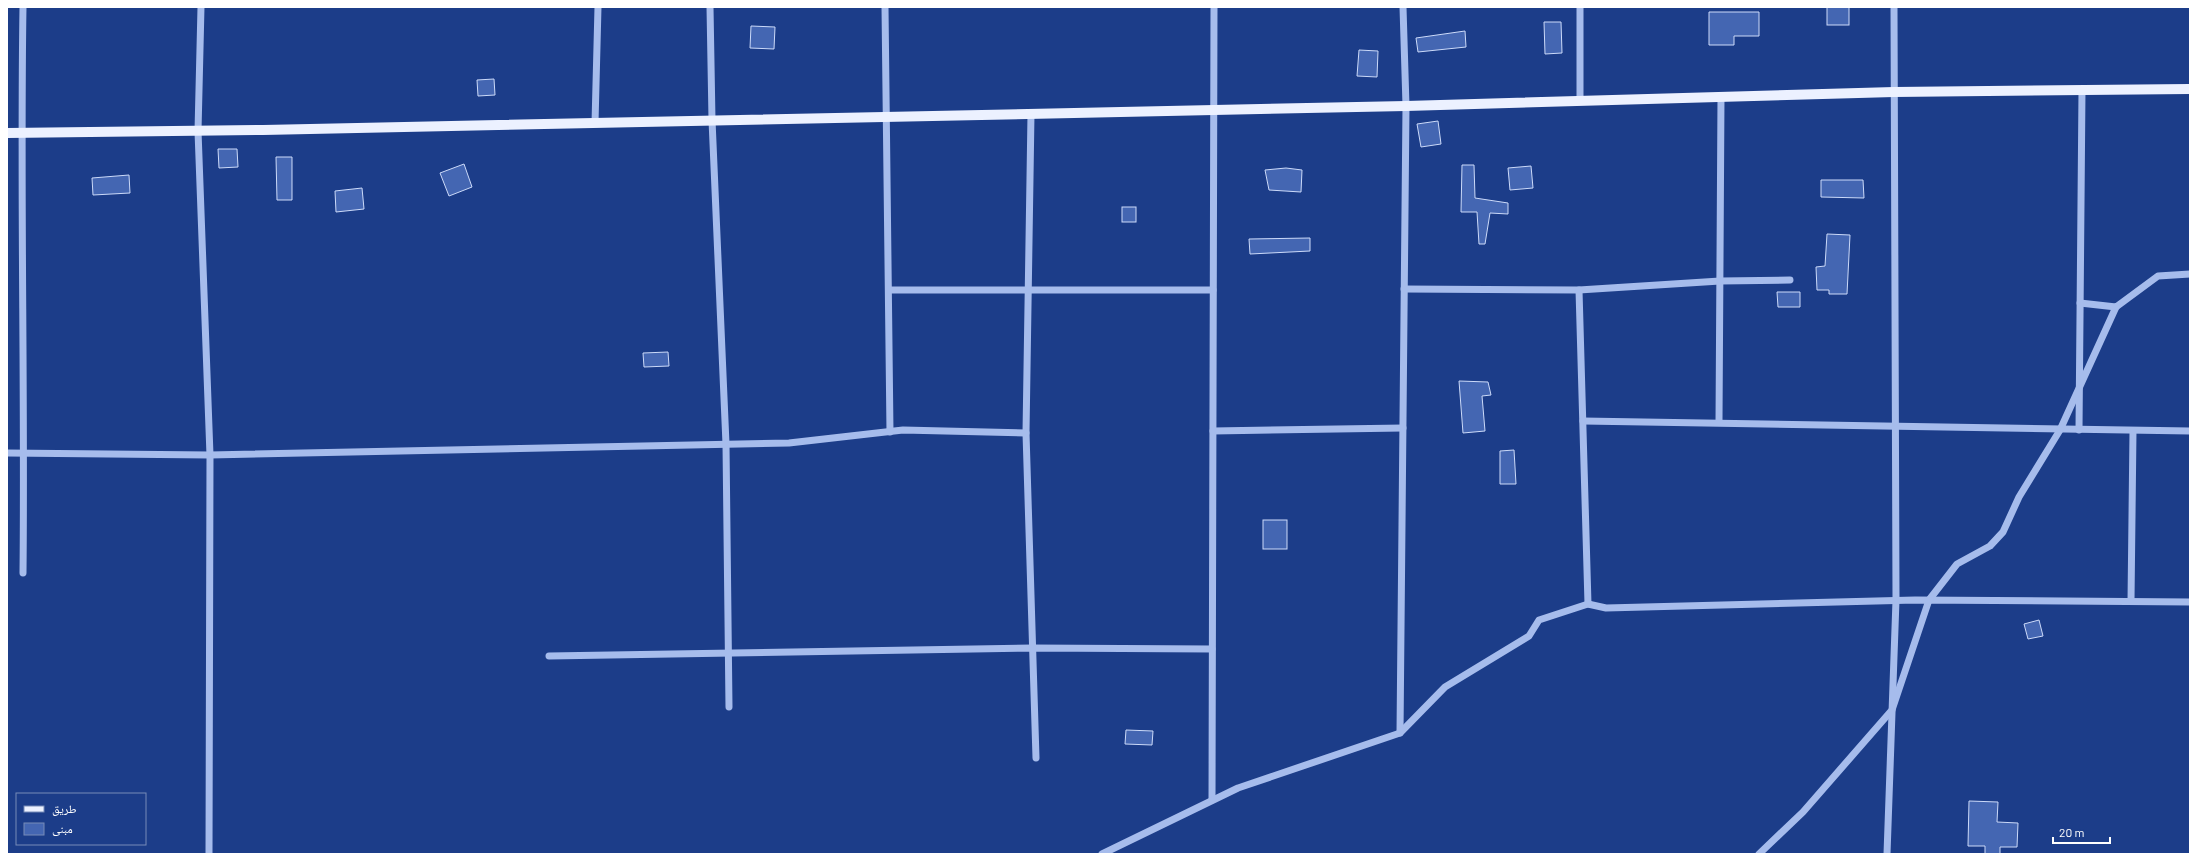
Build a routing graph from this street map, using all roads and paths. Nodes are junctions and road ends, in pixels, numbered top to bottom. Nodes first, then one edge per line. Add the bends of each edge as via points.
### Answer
1 (23, 7) edge
2 (201, 7) edge
3 (598, 7) edge
4 (710, 7) edge
5 (885, 7) edge
6 (1214, 7) edge
7 (1403, 7) edge
8 (1580, 7) edge
9 (1894, 7) edge
10 (2082, 90) junction
11 (2190, 90) edge
12 (1894, 92) junction
13 (1721, 97) junction
14 (1580, 101) junction
15 (1406, 106) junction
16 (1214, 110) junction
17 (1031, 114) junction
18 (887, 117) junction
19 (712, 120) junction
20 (595, 123) junction
21 (198, 131) junction
22 (7, 133) edge
23 (21, 133) junction
24 (2190, 274) edge
25 (1790, 280) dead end
26 (1720, 281) junction
27 (1404, 289) junction
28 (889, 290) junction
29 (1028, 290) junction
30 (1213, 290) junction
31 (1579, 290) junction
32 (2080, 303) junction
33 (2116, 307) junction
34 (2079, 392) junction
35 (1582, 421) junction
36 (1719, 422) junction
37 (1896, 426) junction
38 (1403, 428) junction
39 (2060, 430) junction
40 (2079, 430) junction
41 (1213, 431) junction
42 (2134, 431) junction
43 (2190, 431) edge
44 (890, 432) junction
45 (1026, 432) junction
46 (726, 444) junction
47 (7, 453) edge
48 (24, 453) junction
49 (210, 455) junction
50 (23, 573) dead end
51 (1896, 600) junction
52 (1929, 600) junction
53 (2130, 601) junction
54 (2190, 602) edge
55 (1588, 604) junction
56 (1032, 648) junction
57 (1212, 649) junction
58 (728, 654) junction
59 (549, 656) dead end
60 (729, 707) dead end
61 (1892, 710) junction
62 (1400, 732) junction
63 (1036, 758) dead end
64 (1212, 800) junction
65 (210, 854) edge
66 (1102, 854) edge
67 (1759, 854) edge
68 (1887, 854) edge

1 - 23 street
2 - 21 street
3 - 20 street
4 - 19 street
5 - 18 street
6 - 16 street
7 - 15 street
8 - 14 street
9 - 12 street
10 - 11 main road
10 - 12 main road
10 - 32 street
12 - 13 main road
12 - 37 street
13 - 14 main road
13 - 26 street
14 - 15 main road
15 - 16 main road
15 - 27 street
16 - 17 main road
16 - 30 street
17 - 18 main road
17 - 29 street
18 - 19 main road
18 - 28 street
19 - 20 main road
19 - 46 street
20 - 21 main road
21 - 23 main road
21 - 49 street
22 - 23 main road
23 - 48 street
24 - 33 street via 2158,276
25 - 26 street
26 - 31 street
26 - 36 street
27 - 31 street
27 - 38 street
28 - 29 street
28 - 44 street
29 - 30 street
29 - 45 street
30 - 41 street
31 - 35 street
32 - 33 street
32 - 34 street
33 - 34 street
34 - 39 street
34 - 40 street
35 - 36 street
35 - 55 street
36 - 37 street
37 - 39 street
37 - 51 street
38 - 41 street
38 - 62 street
39 - 40 street
39 - 52 street via 2019,497 2003,532 1990,546 1957,564
40 - 42 street
41 - 57 street
42 - 43 street
42 - 53 street
44 - 45 street
44 - 46 street via 789,443
45 - 56 street
46 - 49 street
46 - 58 street
47 - 48 street
48 - 49 street
48 - 50 street
49 - 65 street
51 - 52 street
51 - 55 street via 1606,608
51 - 61 street
52 - 53 street
52 - 61 street
53 - 54 street
55 - 62 street via 1539,620 1529,636 1445,686
56 - 57 street
56 - 58 street
56 - 63 street
57 - 64 street
58 - 59 street
58 - 60 street
61 - 67 street via 1803,812
61 - 68 street
62 - 64 street via 1238,788
64 - 66 street

